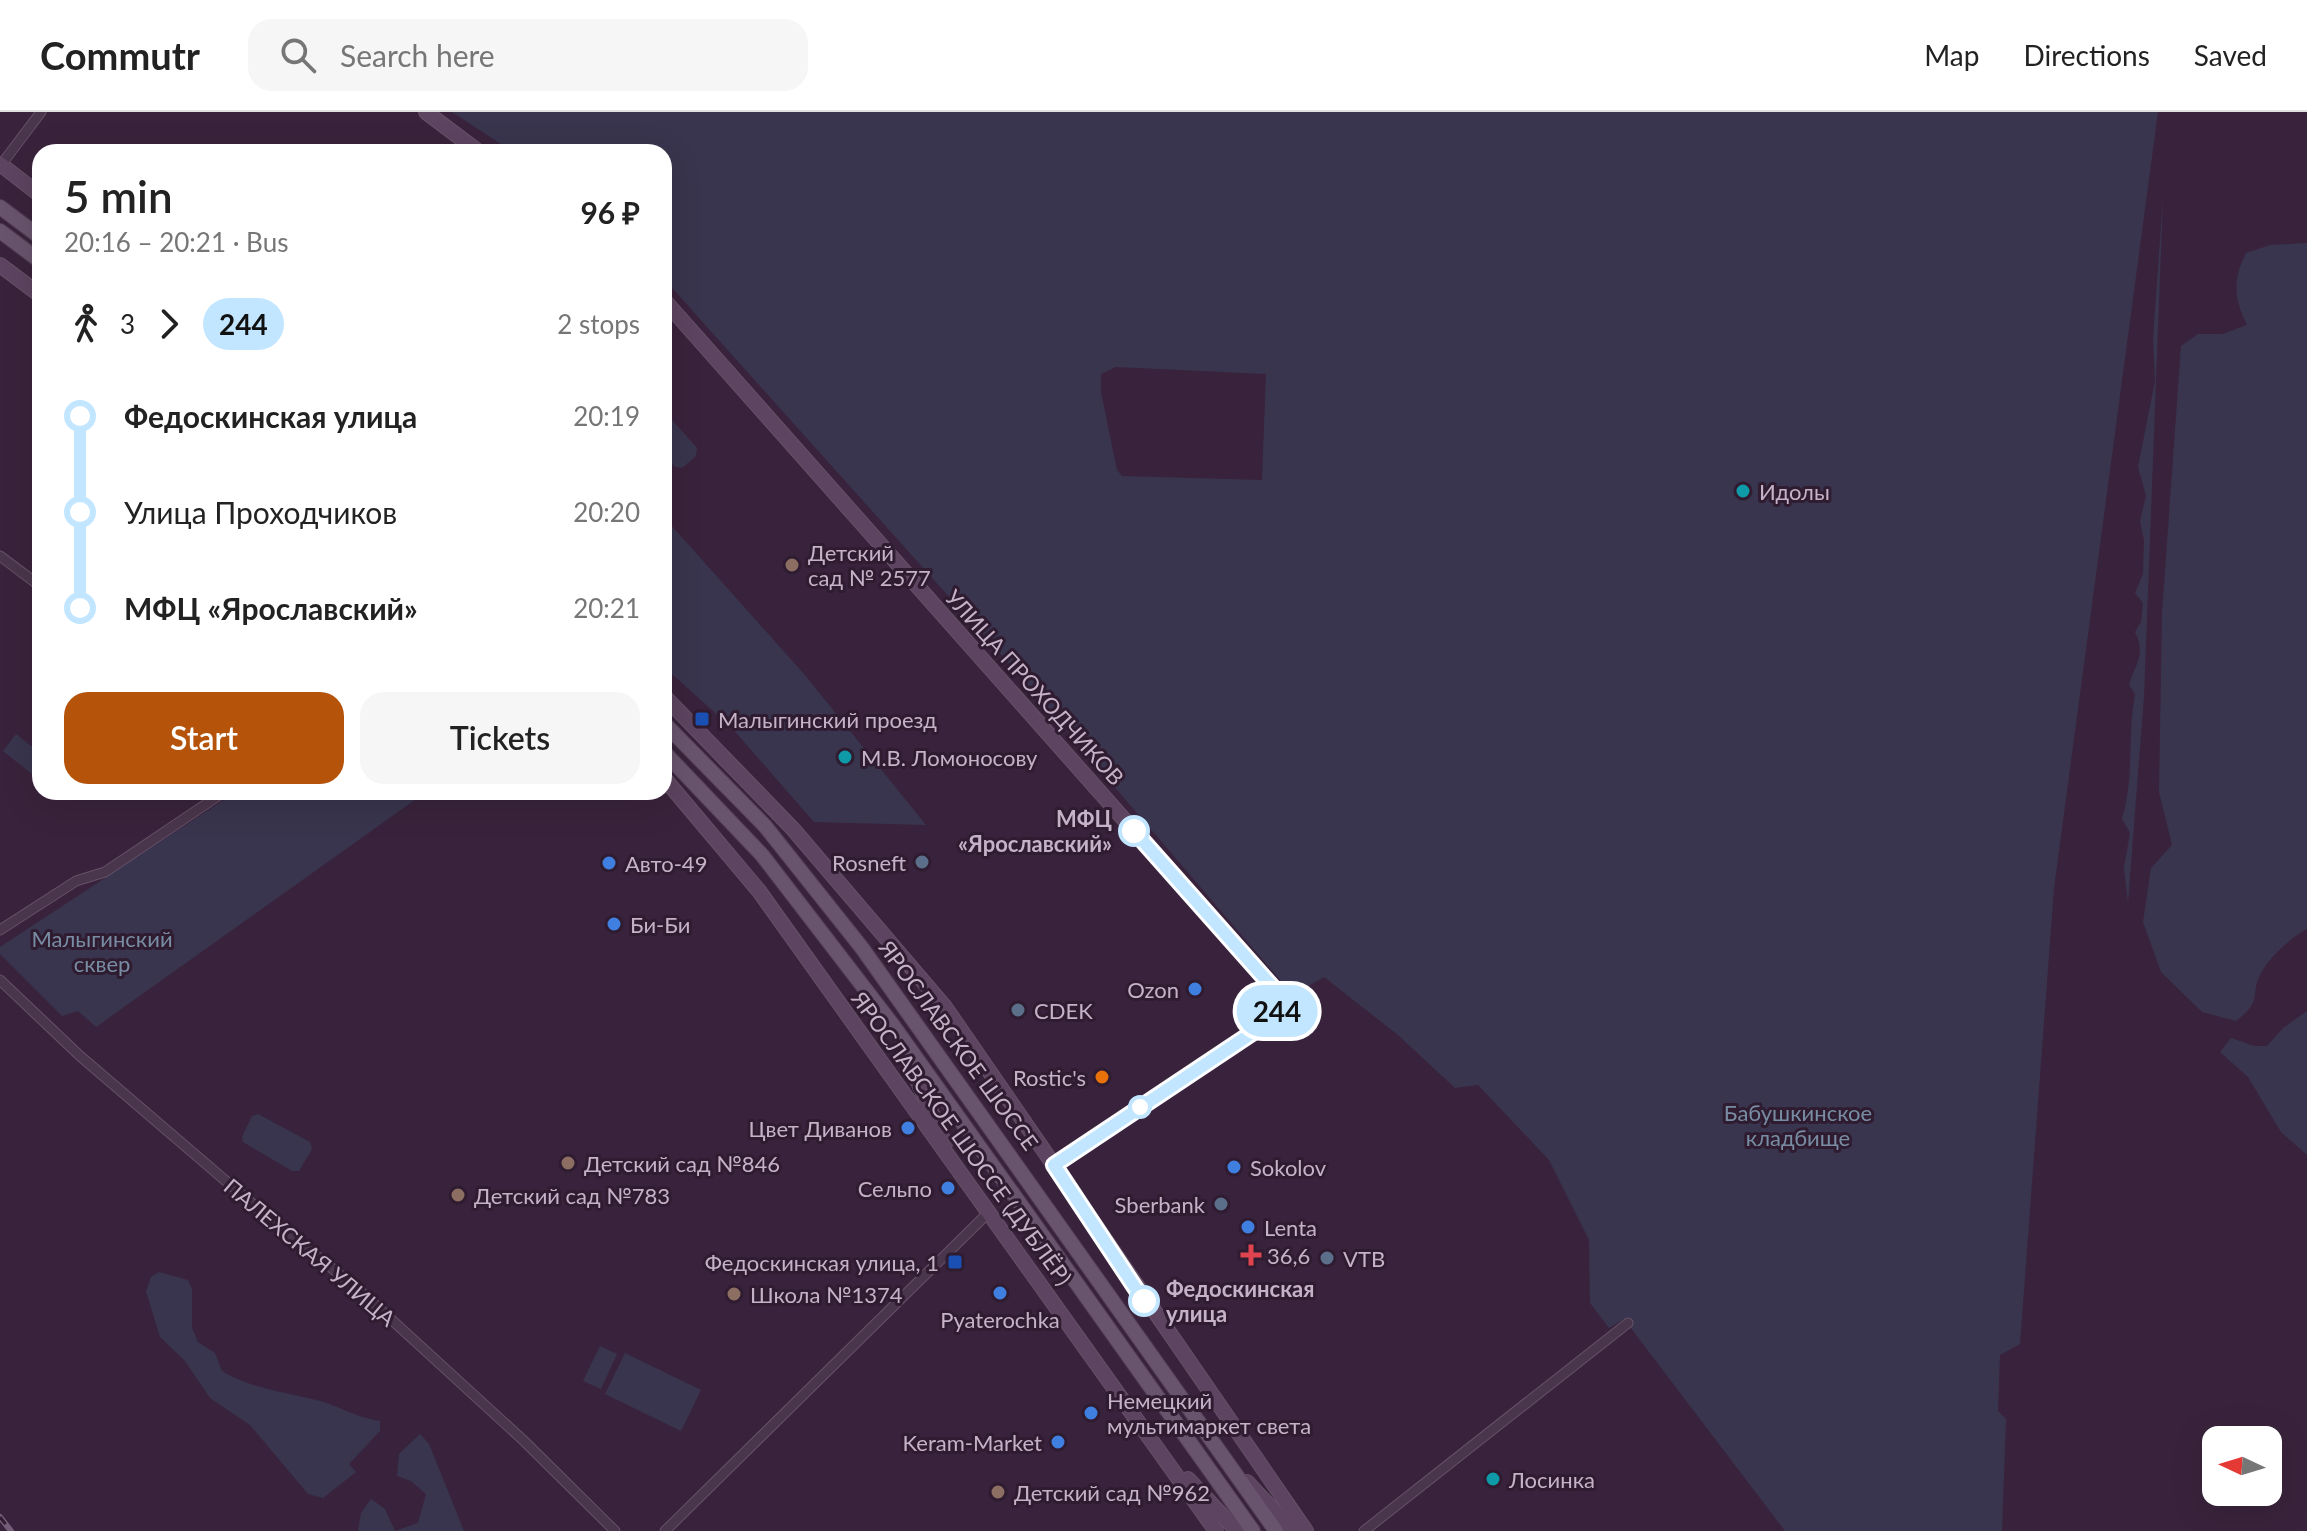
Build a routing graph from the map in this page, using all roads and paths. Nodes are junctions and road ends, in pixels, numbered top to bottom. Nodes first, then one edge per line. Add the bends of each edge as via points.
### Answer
1 (41, 112) edge
2 (426, 112) edge
3 (468, 144) edge
4 (0, 165) edge
5 (32, 189) edge
6 (0, 207) edge
7 (0, 231) edge
8 (32, 231) edge
9 (32, 255) edge
10 (0, 265) edge
11 (32, 289) edge
12 (672, 309) edge
13 (0, 556) edge
14 (32, 580) edge
15 (672, 704) edge
16 (672, 731) edge
17 (672, 760) edge
18 (672, 788) edge
19 (212, 800) edge
20 (0, 930) edge
21 (0, 980) edge
22 (892, 1024) junction
23 (952, 1161) junction
24 (1054, 1165) junction
25 (988, 1213) junction
26 (1628, 1323) dead end
27 (1161, 1455) junction
28 (1231, 1467) junction
29 (615, 1531) edge
30 (665, 1531) edge
31 (1216, 1531) edge
32 (1237, 1531) edge
33 (1253, 1531) edge
34 (1276, 1531) edge
35 (1293, 1531) edge
36 (1306, 1531) edge
37 (1364, 1531) edge

1 - 4 street
2 - 3 street
4 - 5 street
6 - 8 main road
7 - 9 main road
10 - 11 street
12 - 24 street, УЛИЦА ПРОХОДЧИКОВ via 1276,991 1273,1019
13 - 14 street
15 - 24 street via 782,817 945,1007
16 - 28 main road, ЯРОСЛАВСКОЕ ШОССЕ via 765,826 862,948
17 - 22 main road, ЯРОСЛАВСКОЕ ШОССЕ via 762,855
18 - 23 street, ЯРОСЛАВСКОЕ ШОССЕ (ДУБЛЁР) via 759,891
19 - 20 street via 105,872 76,881
21 - 29 street, ПАЛЕХСКАЯ УЛИЦА via 80,1056 358,1289
22 - 23 street
22 - 33 main road, ЯРОСЛАВСКОЕ ШОССЕ
23 - 25 street, ЯРОСЛАВСКОЕ ШОССЕ (ДУБЛЁР)
24 - 36 street
25 - 27 street, ЯРОСЛАВСКОЕ ШОССЕ (ДУБЛЁР)
25 - 30 street
26 - 37 street
27 - 31 street, ЯРОСЛАВСКОЕ ШОССЕ (ДУБЛЁР)
27 - 32 street
28 - 34 main road, ЯРОСЛАВСКОЕ ШОССЕ
28 - 35 street

